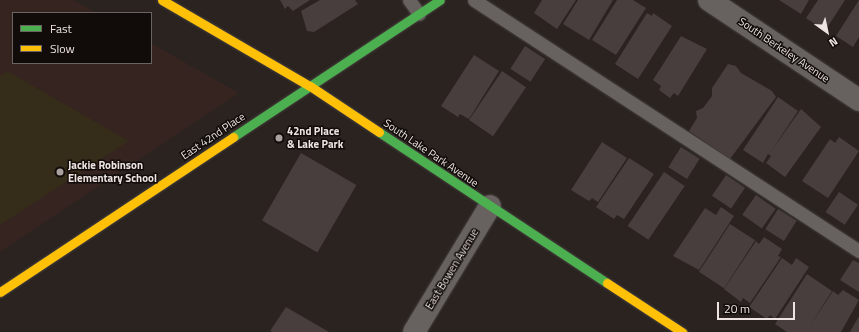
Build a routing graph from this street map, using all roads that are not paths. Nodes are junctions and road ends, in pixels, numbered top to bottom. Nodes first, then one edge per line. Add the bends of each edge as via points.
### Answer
1 (162, 0) edge
2 (409, 0) edge
3 (440, 0) edge
4 (474, 0) edge
5 (709, 0) edge
6 (419, 14) junction
7 (310, 86) junction
8 (859, 100) edge
9 (490, 206) junction
10 (859, 251) edge
11 (0, 292) edge
12 (414, 332) edge
13 (682, 332) edge

1 - 7 street, South Lake Park Avenue
2 - 6 lane
3 - 6 street, East 42nd Place
4 - 10 lane
5 - 8 street, South Berkeley Avenue
6 - 7 street, East 42nd Place
7 - 9 street, South Lake Park Avenue
7 - 11 street, East 42nd Place
9 - 12 street, East Bowen Avenue
9 - 13 street, South Lake Park Avenue

